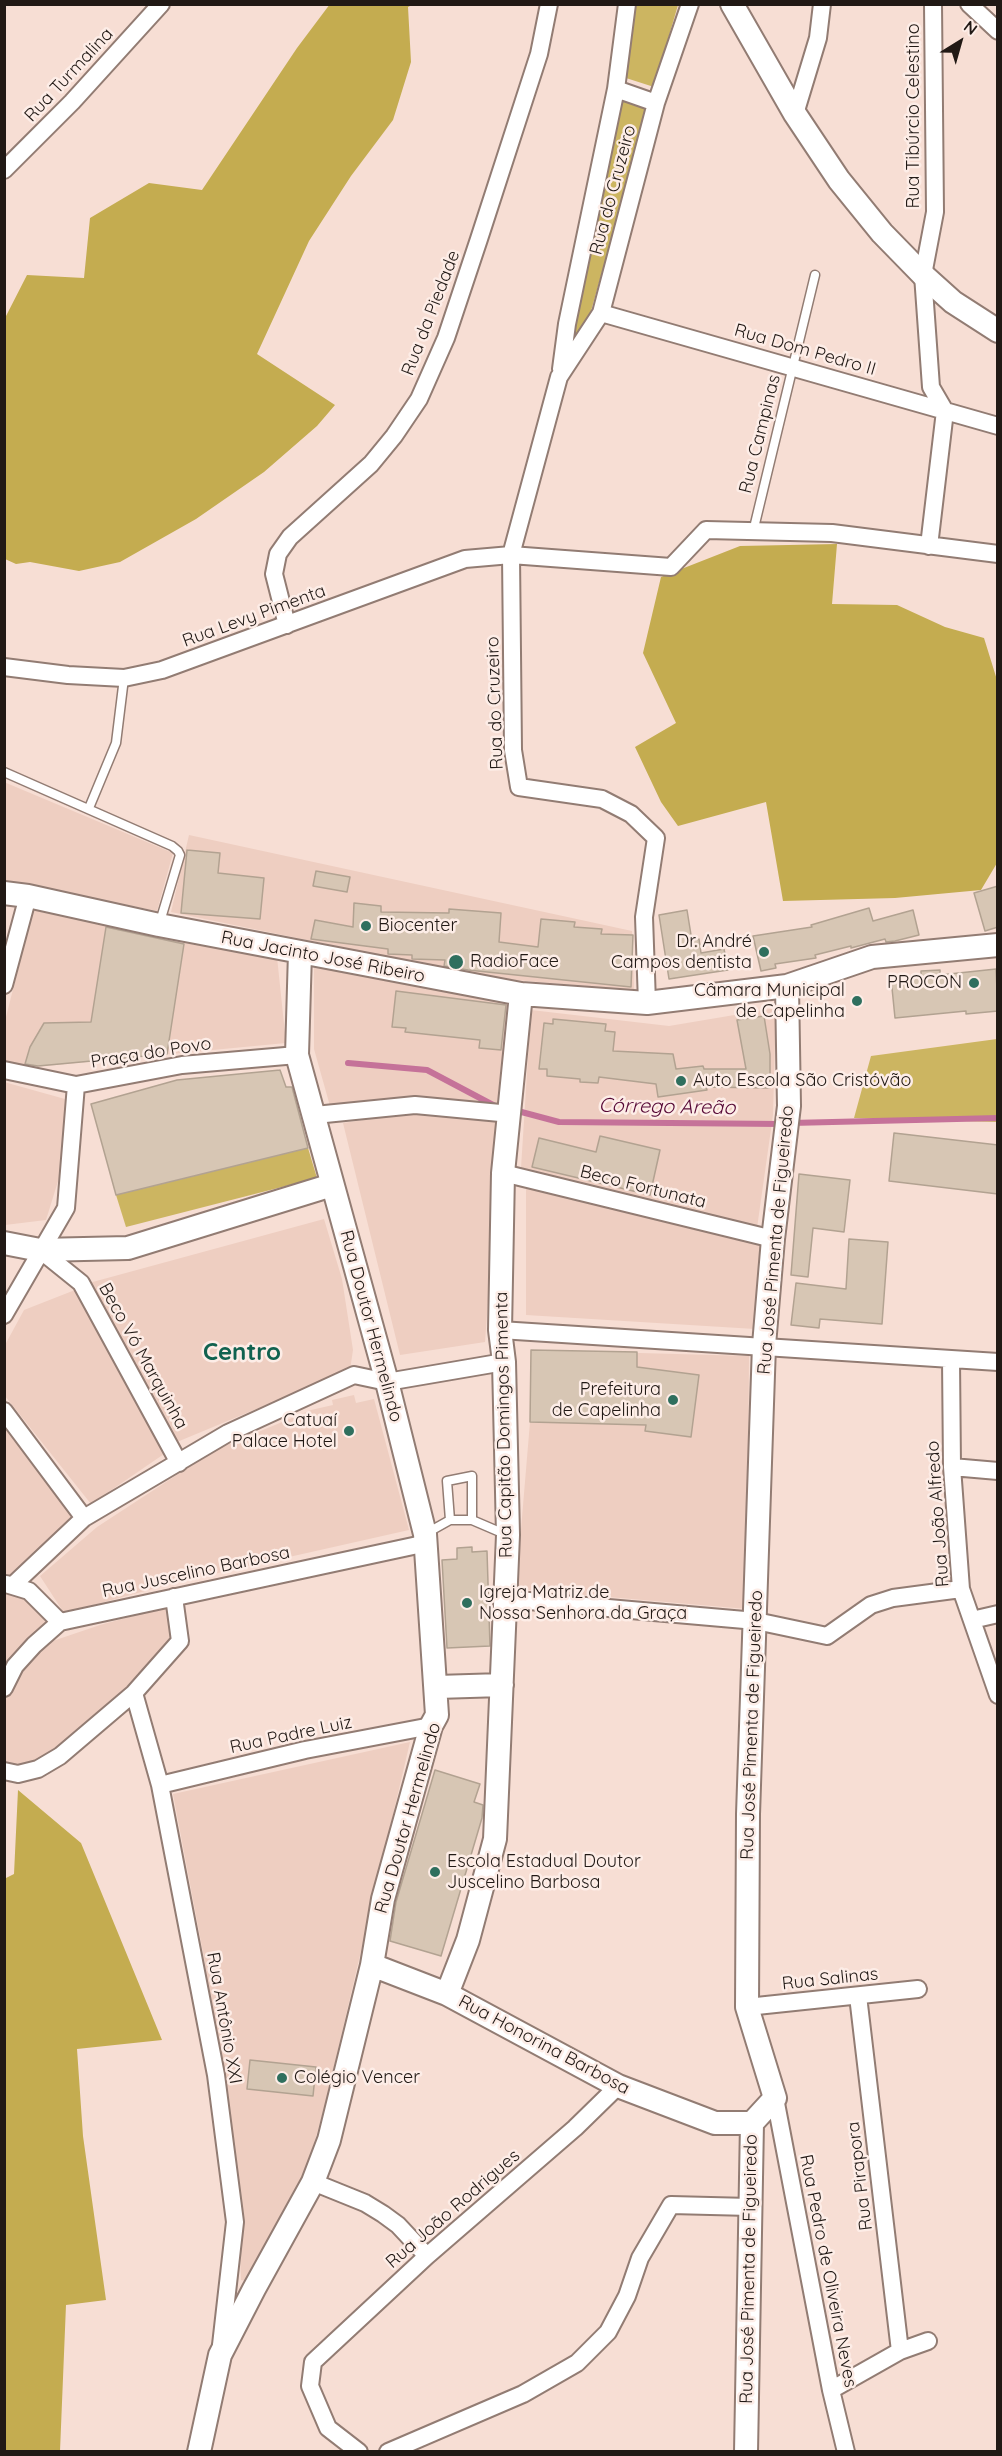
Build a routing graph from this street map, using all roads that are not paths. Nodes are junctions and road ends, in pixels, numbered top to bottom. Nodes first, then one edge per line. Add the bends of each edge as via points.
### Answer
1 (160, 4) edge
2 (549, 4) edge
3 (627, 4) edge
4 (690, 4) edge
5 (732, 4) edge
6 (822, 4) edge
7 (933, 4) edge
8 (969, 4) edge
9 (998, 31) edge
10 (616, 89) junction
11 (656, 103) junction
12 (795, 114) junction
13 (4, 170) edge
14 (815, 275) dead end
15 (923, 275) junction
16 (601, 313) junction
17 (998, 331) edge
18 (793, 367) junction
19 (559, 377) junction
20 (945, 411) junction
21 (998, 426) edge
22 (753, 532) junction
23 (929, 546) junction
24 (998, 554) edge
25 (511, 555) junction
26 (287, 625) junction
27 (4, 667) edge
28 (124, 678) junction
29 (4, 772) edge
30 (89, 808) junction
31 (4, 893) edge
32 (28, 896) junction
33 (159, 925) junction
34 (998, 945) edge
35 (300, 952) junction
36 (4, 986) edge
37 (787, 986) junction
38 (522, 994) junction
39 (647, 1004) junction
40 (297, 1055) junction
41 (4, 1070) edge
42 (76, 1085) junction
43 (511, 1108) junction
44 (315, 1115) junction
45 (503, 1173) junction
46 (332, 1185) junction
47 (773, 1239) junction
48 (4, 1243) edge
49 (40, 1250) junction
50 (4, 1315) edge
51 (500, 1330) junction
52 (764, 1345) junction
53 (951, 1360) junction
54 (504, 1362) junction
55 (998, 1362) edge
56 (387, 1382) junction
57 (4, 1411) edge
58 (179, 1463) junction
59 (952, 1467) junction
60 (998, 1471) edge
61 (84, 1518) junction
62 (450, 1520) junction
63 (472, 1520) junction
64 (508, 1535) junction
65 (426, 1538) junction
66 (8, 1585) edge
67 (961, 1589) junction
68 (174, 1597) junction
69 (506, 1599) junction
70 (998, 1614) edge
71 (972, 1620) junction
72 (756, 1621) junction
73 (60, 1622) junction
74 (502, 1685) junction
75 (437, 1687) junction
76 (4, 1688) edge
77 (134, 1693) junction
78 (998, 1695) edge
79 (431, 1726) junction
80 (4, 1772) edge
81 (160, 1785) junction
82 (372, 1965) junction
83 (918, 1989) dead end
84 (447, 1994) junction
85 (858, 1996) junction
86 (747, 2007) junction
87 (618, 2086) junction
88 (775, 2098) junction
89 (752, 2123) junction
90 (313, 2182) junction
91 (750, 2207) junction
92 (427, 2256) junction
93 (928, 2341) dead end
94 (900, 2351) junction
95 (220, 2355) junction
96 (831, 2390) junction
97 (199, 2451) edge
98 (359, 2451) edge
99 (388, 2451) edge
100 (746, 2451) edge
101 (846, 2451) edge

1 - 13 street, Rua Turmalina
2 - 26 street, Rua da Piedade via 539,54 479,239 446,338 419,399 371,464 290,537 278,554 274,574
3 - 10 street, Rua do Cruzeiro
4 - 11 street, Rua do Cruzeiro
5 - 12 street
6 - 12 street via 818,38
7 - 15 street, Rua Tibúrcio Celestino via 935,212
8 - 9 street
10 - 11 street
10 - 19 street, Rua do Cruzeiro
11 - 16 street, Rua do Cruzeiro
12 - 15 street via 839,180
14 - 18 lane, Rua Campinas
15 - 17 street via 953,302
15 - 20 street, Rua Tibúrcio Celestino via 931,387
16 - 18 street, Rua Dom Pedro II
16 - 19 street, Rua do Cruzeiro
18 - 20 street, Rua Dom Pedro II
18 - 22 lane, Rua Campinas
19 - 25 street, Rua do Cruzeiro
20 - 21 street, Rua Dom Pedro II
20 - 23 street
22 - 23 street via 831,532
22 - 25 street, Rua Levy Pimenta via 706,530 671,567
23 - 24 street
25 - 26 street, Rua Levy Pimenta via 465,560
25 - 39 street, Rua do Cruzeiro via 513,750 519,787 602,799 631,814 656,838 644,917
26 - 28 street, Rua Levy Pimenta via 162,670
27 - 28 street, Rua Levy Pimenta
28 - 30 lane via 116,743
29 - 30 lane
30 - 33 lane via 178,851
31 - 32 street, Rua Jacinto José Ribeiro
32 - 33 street, Rua Jacinto José Ribeiro
32 - 36 street
33 - 35 street, Rua Jacinto José Ribeiro
34 - 37 street, Rua Jacinto José Ribeiro via 873,957
35 - 38 street, Rua Jacinto José Ribeiro
35 - 40 street, Rua Doutor Hermelindo
37 - 39 street, Rua Jacinto José Ribeiro
37 - 47 street, Rua José Pimenta de Figueiredo via 789,1106
38 - 39 street, Rua Jacinto José Ribeiro
38 - 43 street, Rua Capitão Domingos Pimenta
40 - 42 street, Praça do Povo via 182,1065
40 - 44 street, Rua Doutor Hermelindo
41 - 42 street
42 - 49 street, Praça do Povo via 66,1208
43 - 44 street via 414,1105
43 - 45 street, Rua Capitão Domingos Pimenta
44 - 46 street, Rua Doutor Hermelindo
45 - 47 street, Beco Fortunata
45 - 51 street, Rua Capitão Domingos Pimenta
46 - 49 street via 128,1248
46 - 56 street, Rua Doutor Hermelindo
47 - 52 street, Rua José Pimenta de Figueiredo
48 - 49 street
49 - 50 street, Praça do Povo
49 - 58 street, Beco Vó Marquinha via 81,1282
51 - 52 street
51 - 54 street, Rua Capitão Domingos Pimenta
52 - 53 street
52 - 72 street, Rua José Pimenta de Figueiredo
53 - 55 street
53 - 59 street, Rua João Alfredo
54 - 56 street
54 - 64 street, Rua Capitão Domingos Pimenta
56 - 58 street via 354,1375 228,1433
56 - 65 street, Rua Doutor Hermelindo
57 - 61 street
58 - 61 street
59 - 60 street
59 - 67 street, Rua João Alfredo
61 - 66 street
62 - 63 lane
62 - 63 lane via 447,1481 472,1476
62 - 65 lane
63 - 64 lane
64 - 69 street, Rua Capitão Domingos Pimenta
65 - 68 street, Rua Juscelino Barbosa
65 - 75 street, Rua Doutor Hermelindo
66 - 73 street via 29,1591
67 - 71 street, Rua João Alfredo
67 - 72 street via 893,1598 871,1605 828,1636
68 - 73 street, Rua Juscelino Barbosa
68 - 77 street via 180,1641
69 - 72 street
69 - 74 street, Rua Capitão Domingos Pimenta
70 - 71 street
71 - 78 street, Rua João Alfredo
72 - 86 street, Rua José Pimenta de Figueiredo via 748,1814
73 - 76 street, Rua Juscelino Barbosa via 15,1666
74 - 75 street
74 - 84 street, Rua Capitão Domingos Pimenta via 495,1839 468,1940
75 - 79 street, Rua Doutor Hermelindo via 437,1715
77 - 80 street via 60,1756 38,1769 18,1774
77 - 81 street, Rua Antônio XXI
79 - 81 street, Rua Padre Luiz via 305,1750
79 - 82 street, Rua Doutor Hermelindo via 383,1899
81 - 95 street, Rua Antônio XXI via 216,2075 235,2222
82 - 84 street, Rua Honorina Barbosa
82 - 90 street, Rua Doutor Hermelindo via 329,2140
83 - 85 street, Rua Salinas
84 - 87 street, Rua Honorina Barbosa
85 - 86 street, Rua Salinas
85 - 94 street, Rua Pirapora
86 - 88 street, Rua José Pimenta de Figueiredo
87 - 89 street, Rua Honorina Barbosa via 715,2123
87 - 92 street, Rua João Rodrigues
88 - 89 street, Rua José Pimenta de Figueiredo
88 - 96 street, Rua Pedro de Oliveira Neves
89 - 91 street, Rua José Pimenta de Figueiredo
90 - 92 street via 383,2214
90 - 95 street, Rua Doutor Hermelindo
91 - 99 street via 670,2205 640,2258 627,2296 608,2332 578,2363 523,2394
91 - 100 street, Rua José Pimenta de Figueiredo
92 - 98 street, Rua João Rodrigues via 313,2362 310,2386 328,2428
93 - 94 street
94 - 96 street
95 - 97 street, Rua Doutor Hermelindo
96 - 101 street, Rua Pedro de Oliveira Neves

